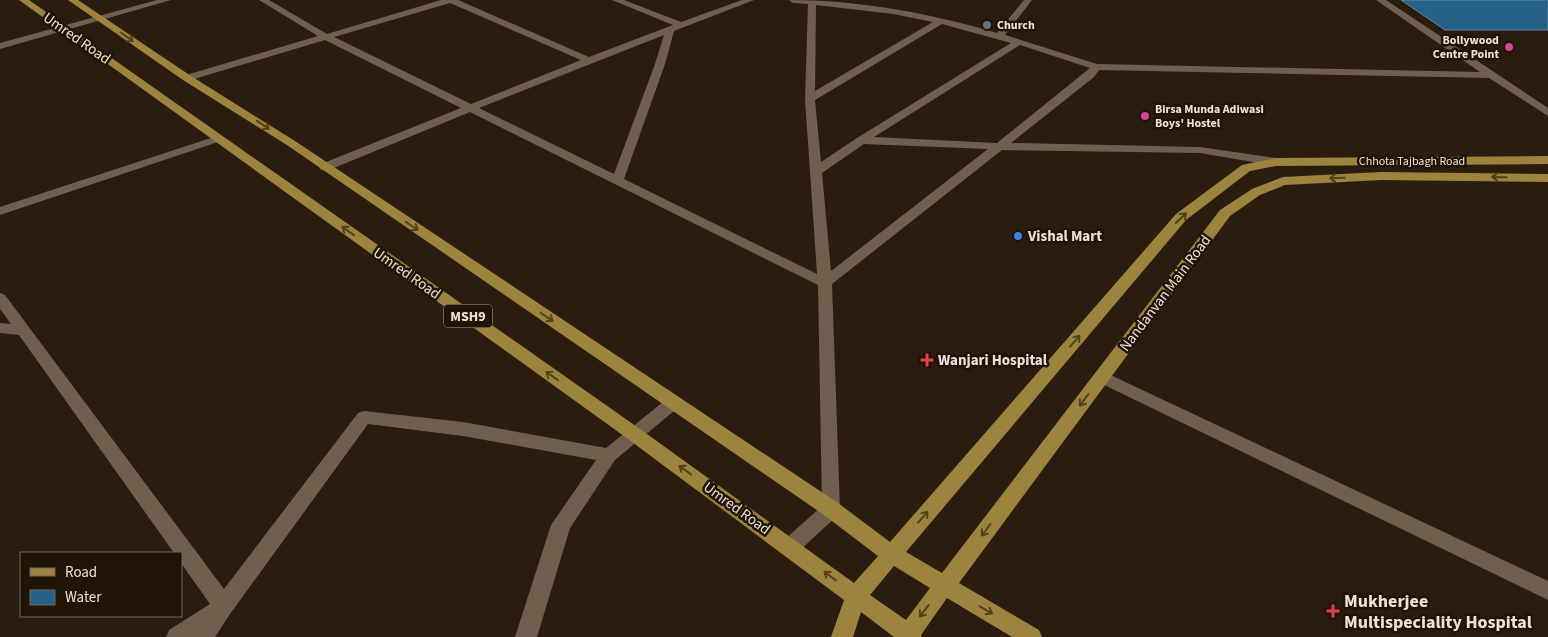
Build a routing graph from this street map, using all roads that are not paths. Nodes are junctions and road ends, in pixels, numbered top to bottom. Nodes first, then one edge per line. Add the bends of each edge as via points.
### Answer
1 (23, 0) edge
2 (72, 0) edge
3 (167, 0) edge
4 (263, 0) edge
5 (451, 0) edge
6 (616, 0) edge
7 (750, 0) edge
8 (792, 0) edge
9 (1028, 0) edge
10 (1380, 0) edge
11 (812, 2) junction
12 (102, 18) junction
13 (940, 21) junction
14 (681, 25) junction
15 (64, 29) junction
16 (670, 29) junction
17 (999, 36) junction
18 (326, 37) junction
19 (1019, 42) junction
20 (0, 46) edge
21 (589, 60) junction
22 (1096, 67) junction
23 (1493, 75) junction
24 (187, 78) junction
25 (810, 99) junction
26 (471, 108) junction
27 (1548, 114) edge
28 (217, 139) junction
29 (862, 140) junction
30 (996, 146) junction
31 (1548, 160) edge
32 (1276, 162) junction
33 (325, 167) junction
34 (815, 172) junction
35 (618, 180) junction
36 (1545, 180) edge
37 (0, 211) edge
38 (825, 283) junction
39 (0, 298) edge
40 (0, 328) edge
41 (23, 330) junction
42 (1102, 376) junction
43 (674, 402) junction
44 (634, 434) junction
45 (609, 455) junction
46 (831, 509) junction
47 (790, 547) junction
48 (891, 554) junction
49 (944, 586) junction
50 (1548, 591) edge
51 (856, 596) junction
52 (224, 606) junction
53 (908, 636) edge
54 (177, 637) edge
55 (204, 637) edge
56 (526, 637) edge
57 (842, 637) edge
58 (1030, 637) edge

1 - 15 main road, Umred Road / MSH9
2 - 12 main road
3 - 12 street
4 - 18 street
5 - 18 street
5 - 21 street
6 - 14 street
7 - 14 street
8 - 11 street
9 - 17 street
10 - 23 street
11 - 13 street via 882,9
11 - 25 street
12 - 15 street
12 -> 24 main road
13 - 17 street
13 - 25 street
14 - 16 street
15 - 20 street
15 - 28 main road, Umred Road / MSH9
16 - 21 street
16 - 35 street
17 - 19 street
18 - 24 street
18 - 26 street
19 - 22 street
19 - 29 street
21 - 26 street
22 - 23 street
22 - 30 street via 1090,75
23 - 27 street
24 -> 33 main road
25 - 34 street
26 - 33 street
26 - 35 street
28 - 37 street
44 -> 28 main road, Umred Road / MSH9
29 - 30 street
29 - 34 street
30 - 32 street via 1200,150
30 - 38 street
31 - 32 main road, Chhota Tajbagh Road
48 -> 32 main road, Chhota Tajbagh Road via 1181,217 1246,168
33 -> 43 main road
34 - 38 street
35 - 38 street
36 -> 42 main road, Nandanvan Main Road via 1381,176 1283,181 1256,192 1225,213
38 - 46 street
39 - 41 street
40 - 41 street
41 - 52 street
42 -> 49 main road, Nandanvan Main Road
42 - 50 street
43 - 44 street
43 - 46 main road
44 - 45 street
47 -> 44 main road, Umred Road / MSH9
45 - 52 street via 364,417
45 - 56 street via 561,524
46 - 47 street
46 - 48 main road
51 -> 47 main road, Umred Road / MSH9
48 - 49 main road
48 - 51 main road, Chhota Tajbagh Road
49 -> 53 main road, Nandanvan Main Road
49 -> 58 main road
51 - 53 main road, Umred Road / MSH9
51 - 57 main road
52 - 54 street
52 - 55 street

